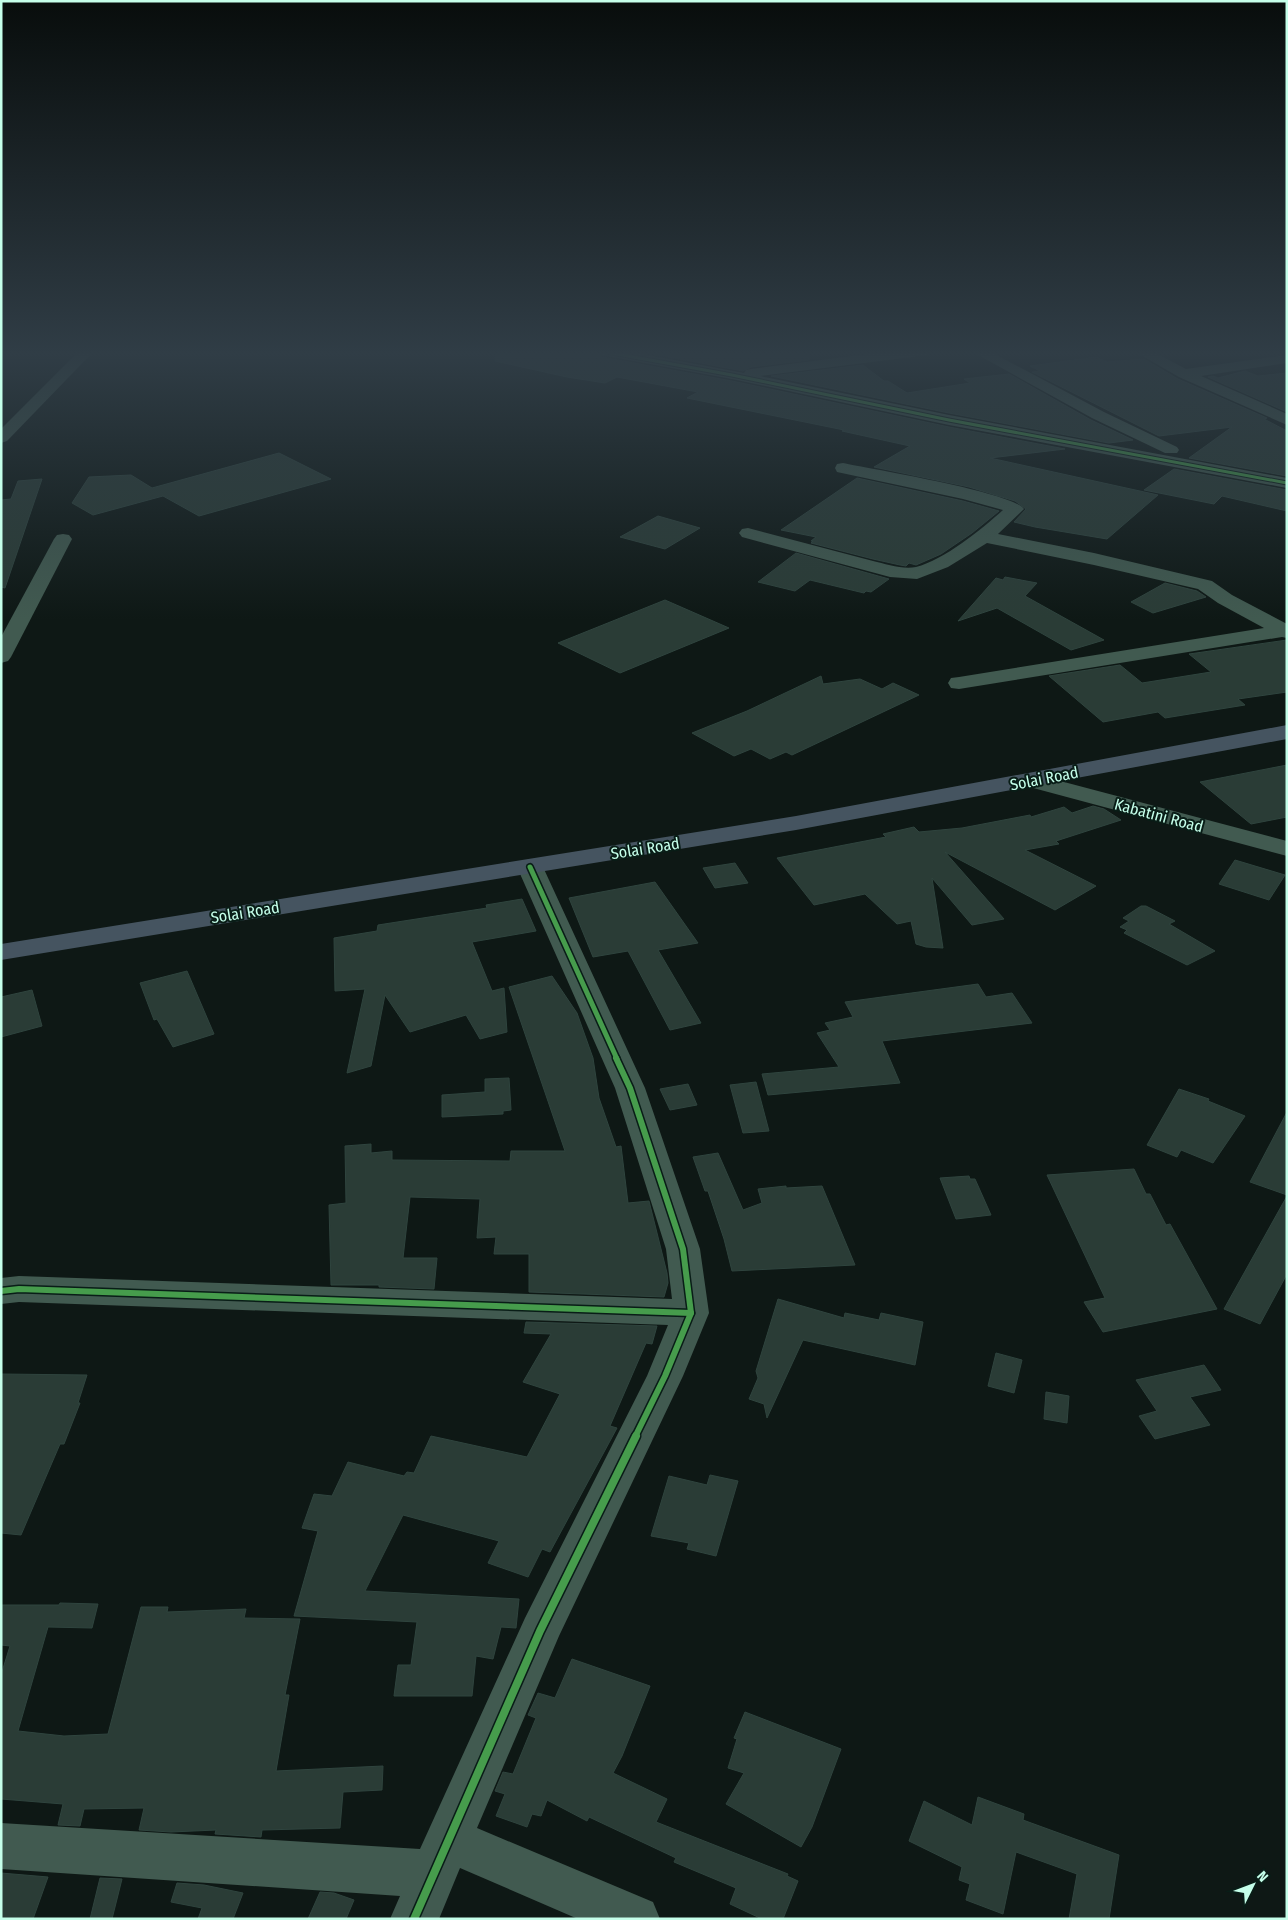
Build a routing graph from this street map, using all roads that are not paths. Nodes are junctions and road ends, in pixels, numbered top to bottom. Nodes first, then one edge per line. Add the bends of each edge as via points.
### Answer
1 (1062, 441) edge
2 (1150, 441) edge
3 (843, 468) dead end
4 (1213, 468) junction
5 (1287, 483) edge
6 (748, 533) dead end
7 (984, 537) junction
8 (63, 539) dead end
9 (1286, 631) edge
10 (1, 657) edge
11 (958, 683) dead end
12 (1287, 732) edge
13 (1030, 780) junction
14 (1287, 849) edge
15 (530, 867) junction
16 (1, 952) edge
17 (1, 1291) edge
18 (691, 1313) junction
19 (1, 1846) edge
20 (441, 1857) junction
21 (414, 1919) edge
22 (636, 1919) edge

1 - 4 street
2 - 4 street
3 - 7 street via 1014,507 1014,513
4 - 5 street
6 - 7 street via 854,563 905,573 928,570
7 - 9 street via 1205,585
8 - 10 street
9 - 11 street
12 - 13 highway, Solai Road
13 - 14 street, Kabatini Road
13 - 15 highway, Solai Road via 796,824
15 - 16 highway, Solai Road
15 - 18 street via 630,1088 683,1249
17 - 18 street via 168,1293
18 - 20 street via 665,1376 540,1631
19 - 20 street
20 - 21 street
20 - 22 street

